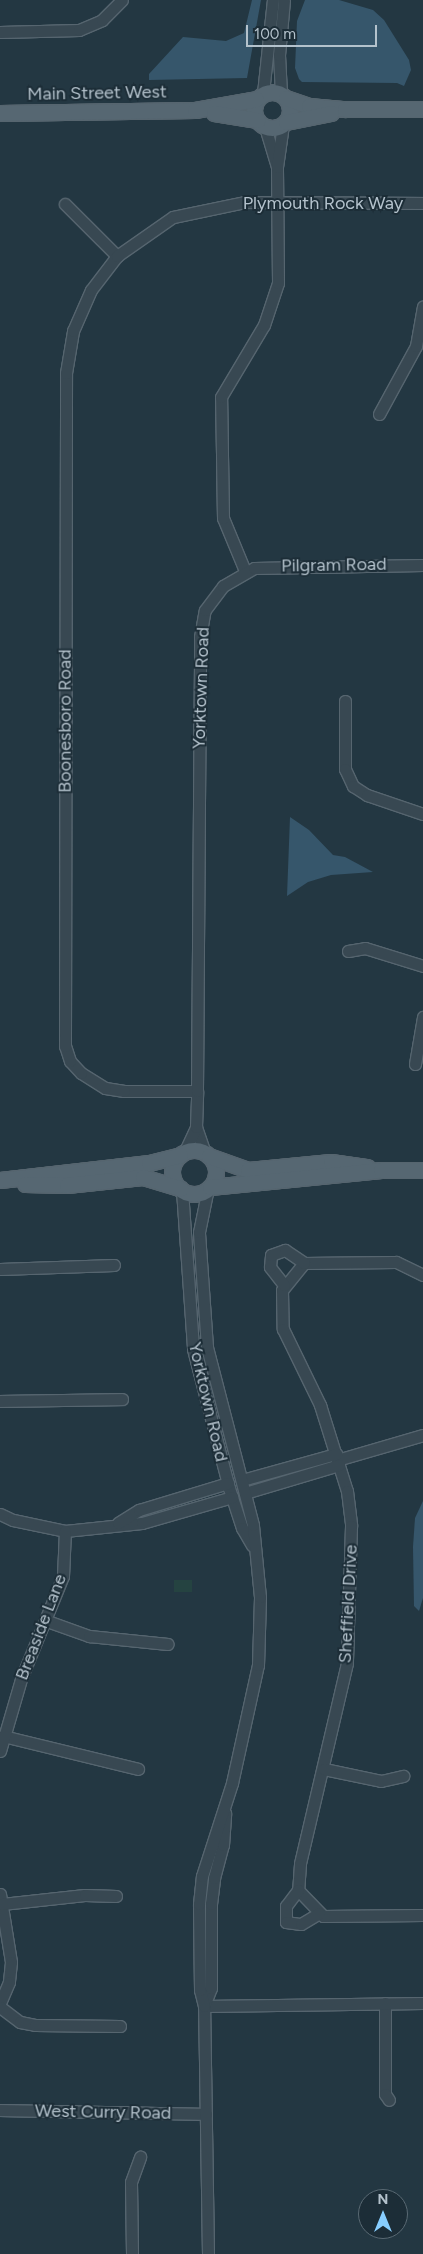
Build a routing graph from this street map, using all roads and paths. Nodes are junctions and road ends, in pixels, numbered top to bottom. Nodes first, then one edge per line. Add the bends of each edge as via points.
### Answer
1 (122, 0) edge
2 (274, 0) edge
3 (284, 0) edge
4 (0, 32) edge
5 (260, 96) junction
6 (284, 96) junction
7 (345, 109) junction
8 (423, 109) edge
9 (195, 110) junction
10 (0, 113) edge
11 (261, 123) junction
12 (285, 124) junction
13 (277, 167) junction
14 (277, 201) junction
15 (423, 203) edge
16 (65, 204) dead end
17 (117, 256) junction
18 (423, 307) edge
19 (379, 414) dead end
20 (423, 564) edge
21 (246, 571) junction
22 (345, 701) dead end
23 (423, 814) edge
24 (348, 951) dead end
25 (423, 966) edge
26 (423, 1017) edge
27 (415, 1064) dead end
28 (197, 1091) junction
29 (196, 1127) junction
30 (182, 1154) junction
31 (207, 1154) junction
32 (381, 1170) junction
33 (423, 1170) edge
34 (2, 1180) edge
35 (209, 1188) junction
36 (181, 1189) junction
37 (304, 1264) junction
38 (114, 1265) dead end
39 (0, 1268) edge
40 (423, 1275) edge
41 (283, 1288) junction
42 (122, 1400) dead end
43 (0, 1401) edge
44 (423, 1434) edge
45 (337, 1460) junction
46 (242, 1480) junction
47 (228, 1483) junction
48 (245, 1493) junction
49 (232, 1497) junction
50 (0, 1514) edge
51 (117, 1524) junction
52 (65, 1531) junction
53 (254, 1548) junction
54 (46, 1621) junction
55 (168, 1644) dead end
56 (3, 1736) junction
57 (0, 1751) edge
58 (138, 1768) dead end
59 (324, 1769) junction
60 (403, 1776) dead end
61 (298, 1890) junction
62 (116, 1896) dead end
63 (1, 1899) edge
64 (321, 1914) junction
65 (423, 1915) edge
66 (0, 2003) edge
67 (385, 2003) junction
68 (423, 2003) edge
69 (204, 2006) junction
70 (0, 2007) edge
71 (120, 2026) dead end
72 (389, 2100) dead end
73 (0, 2110) edge
74 (206, 2114) junction
75 (140, 2158) dead end
76 (132, 2254) edge
77 (208, 2254) edge

1 - 4 street via 102,20 79,30
2 - 5 street
3 - 6 street via 279,55
5 - 6 main road, Main Street West
5 - 9 main road, Main Street West
5 - 11 main road
6 - 7 main road, Main Street West via 309,106
6 - 12 main road via 290,110
7 - 8 main road, Main Street West
7 - 12 main road, Main Street West
9 - 10 main road, Main Street West
9 - 11 main road, Main Street West via 236,114
11 - 12 main road, Main Street West
11 - 13 street
12 - 13 street
13 - 14 street
14 - 15 street, Plymouth Rock Way
14 - 17 street, Plymouth Rock Way via 245,202 173,217
14 - 21 street via 278,283 264,326 238,363 221,397 223,518
16 - 17 street
17 - 28 street, Boonesboro Road via 91,290 79,313 66,373 65,1046 70,1061 80,1074 105,1088
18 - 19 street via 416,346
20 - 21 street, Pilgram Road via 272,566
21 - 28 street, Yorktown Road via 223,586 209,603 200,637
22 - 23 street via 345,769 353,786 367,795
24 - 25 street via 365,948
26 - 27 street
28 - 29 street, Yorktown Road
29 - 30 street, Yorktown Road
29 - 31 street, Yorktown Road
30 - 31 main road via 193,1150
30 - 34 main road via 149,1163
30 - 36 main road via 173,1170
31 - 32 main road via 248,1170 331,1162
31 - 35 main road via 216,1171
32 - 33 main road
32 - 35 main road
34 - 36 main road via 67,1186 143,1177
35 - 36 main road via 196,1194
35 - 46 street, Yorktown Road via 199,1232 207,1347
36 - 47 street, Yorktown Road via 193,1349
37 - 40 street via 396,1262
37 - 41 street
37 - 41 street via 285,1250 271,1255 270,1267
38 - 39 street
41 - 45 street, Sheffield Drive via 283,1330 320,1405
42 - 43 street
44 - 45 street
45 - 46 street
45 - 48 street
45 - 59 street, Sheffield Drive via 349,1499 351,1526 348,1642 347,1664
46 - 48 street, Yorktown Road
47 - 49 street, Yorktown Road
47 - 51 street via 139,1510
48 - 53 street, Yorktown Road
49 - 51 street via 142,1523
49 - 53 street, Yorktown Road via 242,1528
50 - 52 street via 13,1520
51 - 52 street
52 - 54 street, Breaside Lane via 63,1576
53 - 69 street, Yorktown Road via 260,1597 258,1665 226,1806 223,1846 214,1878 211,1988
54 - 55 street via 89,1636
54 - 56 street, Breaside Lane via 21,1679
56 - 57 street, Breaside Lane
56 - 58 street
59 - 60 street via 382,1781
59 - 61 street, Sheffield Drive via 300,1864
61 - 64 street
61 - 64 street via 286,1906 286,1922 301,1924
62 - 63 street
63 - 66 street via 11,1962 9,1982
64 - 65 street
67 - 68 street
67 - 69 street
67 - 72 street via 385,2094
69 - 74 street, Yorktown Road
70 - 71 street via 20,2022 35,2025
73 - 74 street, West Curry Road
74 - 77 street, Yorktown Road
75 - 76 street via 131,2182

